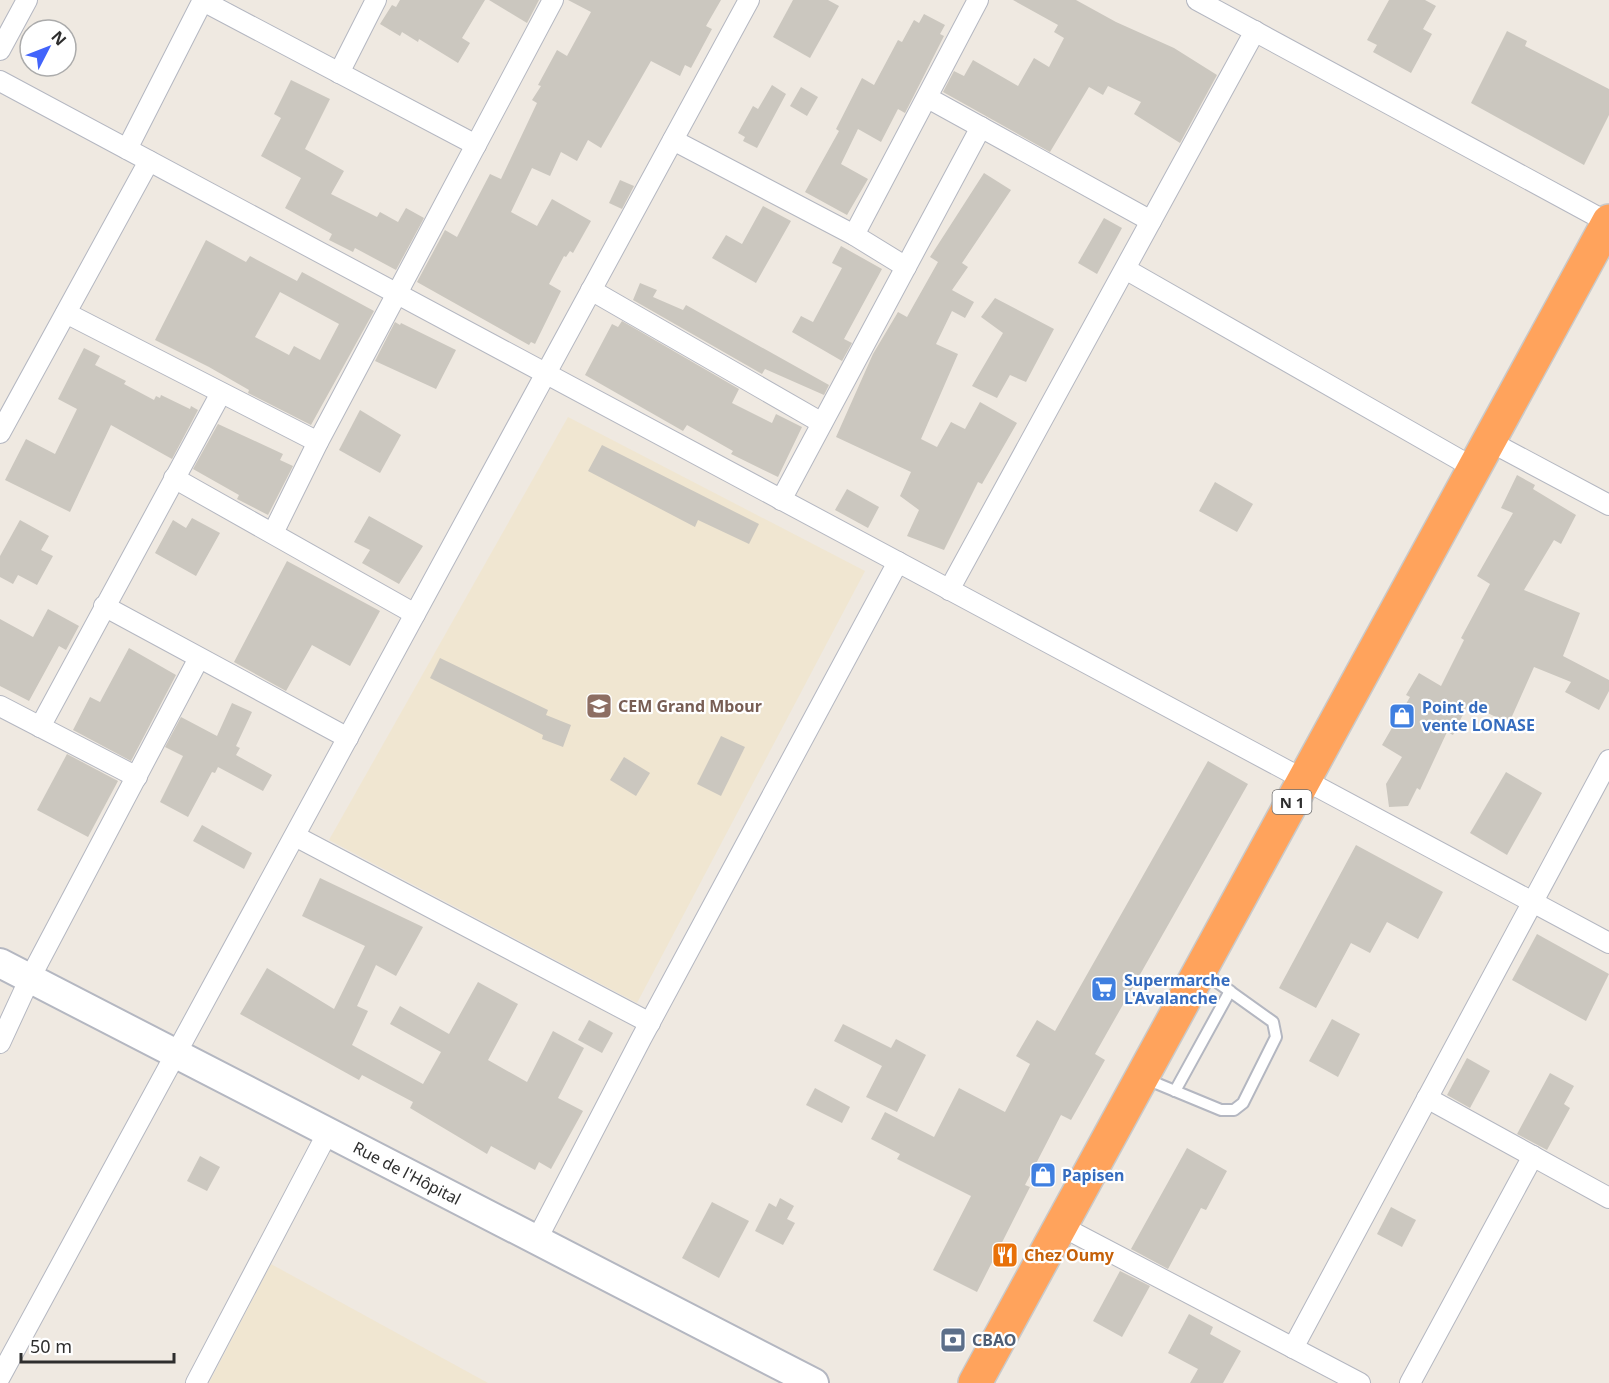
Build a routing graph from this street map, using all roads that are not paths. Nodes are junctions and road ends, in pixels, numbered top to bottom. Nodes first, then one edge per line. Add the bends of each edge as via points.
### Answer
1 (27, 0) edge
2 (376, 0) edge
3 (553, 0) edge
4 (749, 0) edge
5 (978, 0) edge
6 (1197, 0) edge
7 (203, 1) edge
8 (1255, 31) junction
9 (0, 50) edge
10 (339, 73) junction
11 (2, 87) edge
12 (928, 98) junction
13 (981, 127) junction
14 (673, 140) junction
15 (476, 145) junction
16 (127, 149) junction
17 (149, 161) junction
18 (1151, 221) junction
19 (1609, 222) edge
20 (855, 235) junction
21 (906, 267) junction
22 (1127, 270) junction
23 (591, 290) junction
24 (396, 294) junction
25 (66, 313) junction
26 (546, 374) junction
27 (221, 393) junction
28 (2, 423) edge
29 (822, 423) junction
30 (318, 442) junction
31 (1481, 455) junction
32 (174, 478) junction
33 (781, 500) junction
34 (1609, 505) edge
35 (273, 533) junction
36 (898, 562) junction
37 (949, 590) junction
38 (104, 606) junction
39 (415, 614) junction
40 (199, 657) junction
41 (0, 706) edge
42 (40, 727) junction
43 (348, 738) junction
44 (1609, 760) edge
45 (136, 777) junction
46 (1304, 780) junction
47 (295, 836) junction
48 (1533, 902) junction
49 (1609, 943) edge
50 (0, 963) edge
51 (1200, 970) junction
52 (30, 978) junction
53 (1230, 991) junction
54 (650, 1023) junction
55 (0, 1043) edge
56 (176, 1054) junction
57 (1142, 1077) junction
58 (1175, 1091) junction
59 (1427, 1098) junction
60 (327, 1134) junction
61 (1533, 1156) junction
62 (1609, 1198) edge
63 (1061, 1226) junction
64 (536, 1241) junction
65 (1293, 1348) junction
66 (0, 1377) edge
67 (196, 1383) edge
68 (814, 1383) edge
69 (975, 1383) edge
70 (1360, 1383) edge
71 (1410, 1383) edge

1 - 9 street
2 - 10 street
3 - 15 street
4 - 14 street
5 - 12 street
6 - 8 street
7 - 10 street
7 - 16 street
8 - 18 street
8 - 19 street
10 - 15 street
11 - 16 street
12 - 13 street
12 - 20 street
13 - 18 street
13 - 21 street
14 - 20 street
14 - 23 street
15 - 24 street
16 - 17 street
17 - 24 street
17 - 25 street
18 - 22 street
19 - 31 highway, N 1
20 - 21 street
21 - 29 street
22 - 31 street
22 - 37 street
23 - 26 street
23 - 29 street
24 - 26 street
24 - 30 street
25 - 27 street
25 - 28 street
26 - 33 street
26 - 39 street
27 - 30 street
27 - 32 street
29 - 33 street
30 - 35 street
31 - 34 street
31 - 46 highway, N 1
32 - 35 street
32 - 38 street
33 - 36 street
35 - 39 street
36 - 37 street
36 - 54 street
37 - 46 street
38 - 40 street
38 - 42 street
39 - 43 street
40 - 43 street
40 - 45 street
41 - 42 street
42 - 45 street
43 - 47 street
44 - 48 street
45 - 52 street
46 - 48 street
46 - 51 highway, N 1
47 - 54 street
47 - 56 street
48 - 49 street
48 - 59 street
50 - 52 main road, Rue de l'Hôpital
51 - 53 lane
51 - 57 highway, N 1
52 - 55 street
52 - 56 main road, Rue de l'Hôpital
53 - 58 lane
53 - 58 lane via 1273,1023 1276,1037 1244,1103 1234,1110 1221,1110
54 - 64 street
56 - 60 main road, Rue de l'Hôpital
56 - 66 street
57 - 58 lane
57 - 63 highway, N 1
59 - 61 street
59 - 65 street
60 - 64 main road, Rue de l'Hôpital
60 - 67 street
61 - 62 street
61 - 71 street
63 - 65 street
63 - 69 highway, N 1
64 - 68 main road, Rue de l'Hôpital
65 - 70 street

